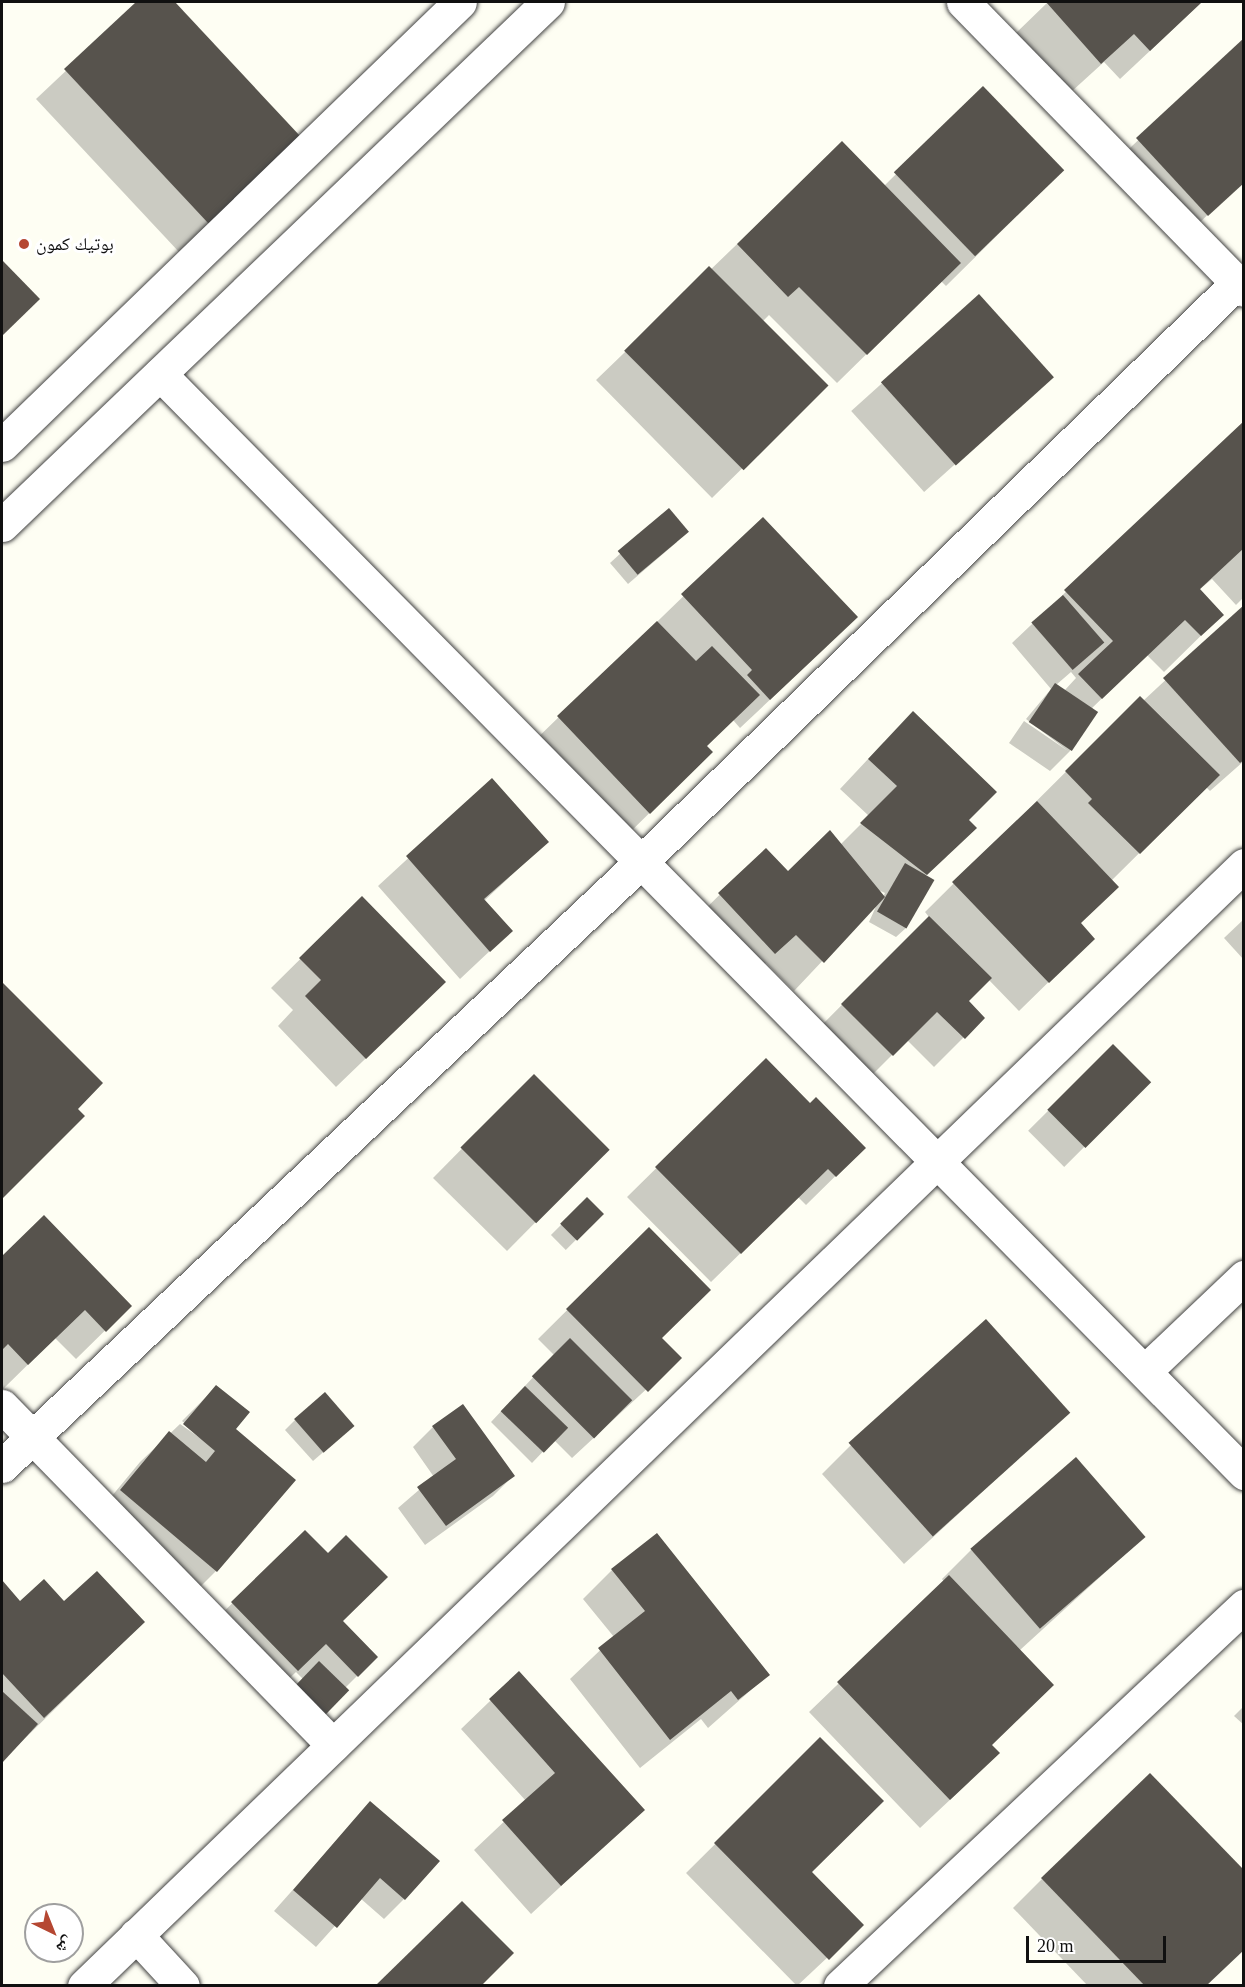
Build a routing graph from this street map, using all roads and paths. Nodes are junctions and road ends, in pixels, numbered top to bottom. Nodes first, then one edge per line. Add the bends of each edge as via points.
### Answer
1 (460, 2) edge
2 (548, 2) edge
3 (963, 2) edge
4 (1240, 287) edge
5 (160, 374) junction
6 (2, 445) edge
7 (2, 525) edge
8 (642, 861) junction
9 (1244, 865) edge
10 (938, 1159) junction
11 (1244, 1277) edge
12 (1145, 1371) junction
13 (2, 1407) edge
14 (32, 1437) junction
15 (2, 1466) edge
16 (1244, 1473) edge
17 (1244, 1606) edge
18 (333, 1745) junction
19 (136, 1935) junction
20 (84, 1986) edge
21 (183, 1986) edge
22 (840, 1986) edge

1 - 6 street
2 - 5 street
3 - 4 street
4 - 8 street
5 - 7 street
5 - 8 street
8 - 10 street
8 - 14 street
9 - 10 street
10 - 12 street
10 - 18 street
11 - 12 street
12 - 16 street
13 - 14 street
14 - 15 street
14 - 18 street
17 - 22 street
18 - 19 street
19 - 20 street
19 - 21 street

